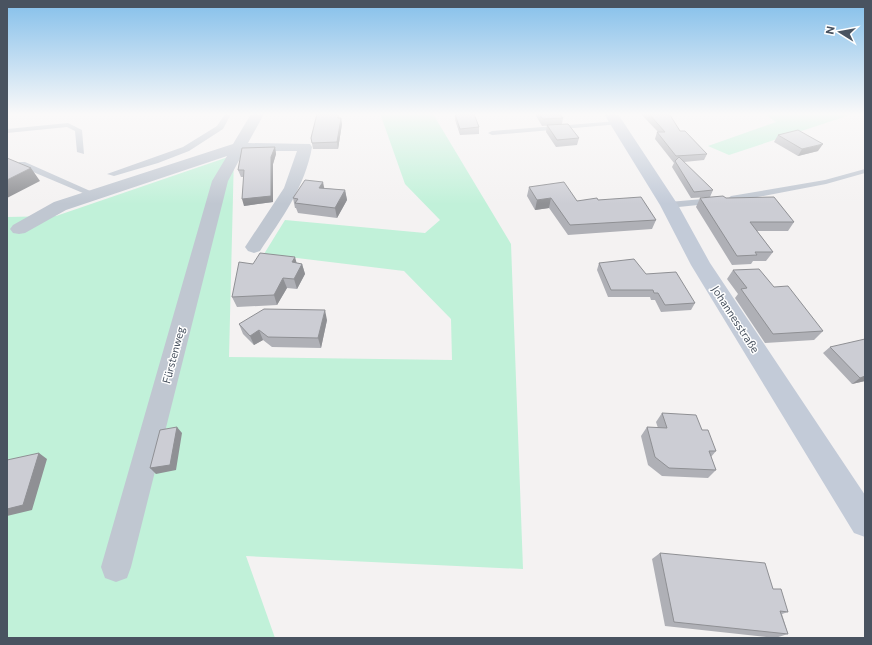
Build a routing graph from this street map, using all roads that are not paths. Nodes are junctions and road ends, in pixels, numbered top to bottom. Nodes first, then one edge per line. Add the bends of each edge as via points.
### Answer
1 (80, 144) edge
2 (194, 144) edge
3 (242, 144) edge
4 (631, 144) edge
5 (240, 147) junction
6 (81, 152) dead end
7 (22, 164) edge
8 (865, 171) edge
9 (111, 174) dead end
10 (93, 194) junction
11 (669, 205) junction
12 (19, 229) dead end
13 (254, 247) dead end
14 (865, 522) edge
15 (116, 567) dead end

1 - 6 lane
2 - 9 lane via 155,161
3 - 5 street, Fürstenweg
4 - 11 main road, Johannesstraße
5 - 10 street
5 - 13 street via 305,147 302,167 284,204
5 - 15 street, Fürstenweg via 220,181
7 - 10 lane
8 - 11 lane via 826,182 742,198
10 - 12 street via 60,206
11 - 14 main road, Johannesstraße via 701,265

